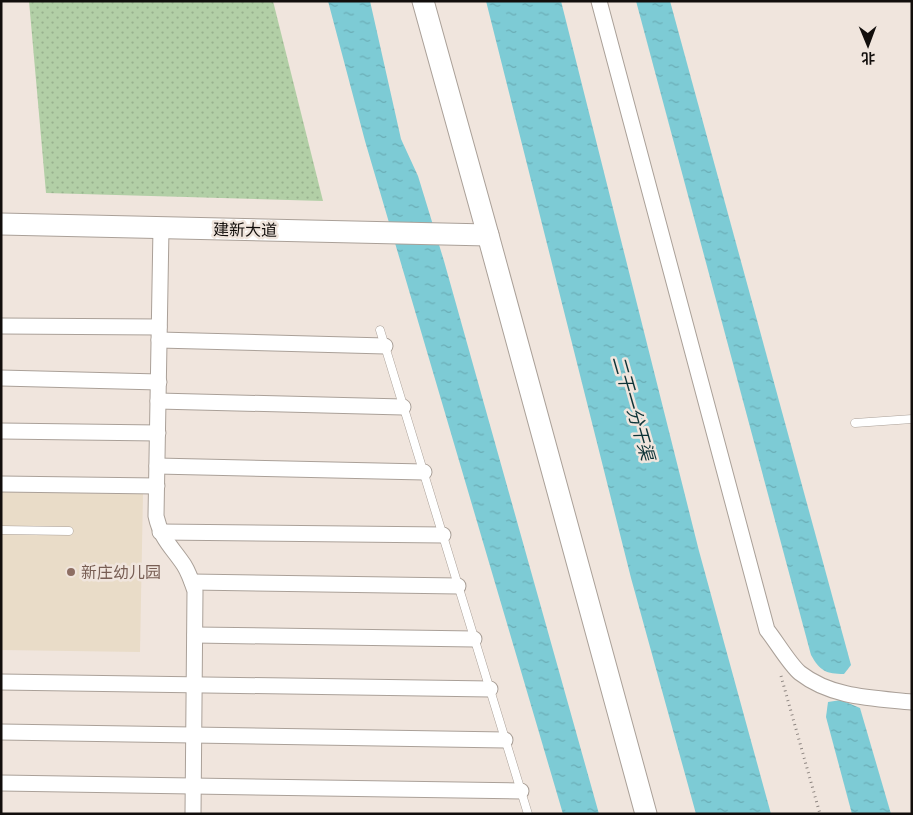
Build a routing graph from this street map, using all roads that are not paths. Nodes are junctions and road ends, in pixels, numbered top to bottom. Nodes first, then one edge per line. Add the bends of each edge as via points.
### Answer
1 (423, 1) edge
2 (599, 1) edge
3 (1, 224) edge
4 (161, 228) junction
5 (488, 235) junction
6 (1, 326) edge
7 (380, 330) dead end
8 (159, 333) junction
9 (385, 346) junction
10 (1, 378) edge
11 (158, 382) junction
12 (158, 401) junction
13 (403, 407) junction
14 (912, 418) edge
15 (855, 423) dead end
16 (1, 431) edge
17 (158, 434) junction
18 (157, 466) junction
19 (424, 472) junction
20 (1, 484) edge
21 (156, 486) junction
22 (1, 530) edge
23 (69, 531) dead end
24 (160, 532) junction
25 (443, 535) junction
26 (192, 582) junction
27 (458, 586) junction
28 (195, 635) junction
29 (474, 639) junction
30 (1, 682) edge
31 (194, 684) junction
32 (490, 689) junction
33 (912, 702) edge
34 (1, 732) edge
35 (194, 735) junction
36 (505, 740) junction
37 (1, 783) edge
38 (193, 786) junction
39 (521, 791) junction
40 (193, 814) edge
41 (528, 814) edge
42 (646, 814) edge

1 - 5 street
2 - 33 street via 767,630 799,672 827,689
3 - 4 street, 建新大道
4 - 5 street, 建新大道
4 - 8 street
5 - 42 street
6 - 8 street
7 - 9 lane
8 - 9 street
8 - 11 street
9 - 13 lane
10 - 11 street
11 - 12 street
12 - 13 street
12 - 17 street
13 - 19 lane
14 - 15 lane
16 - 17 street
17 - 18 street
18 - 19 street
18 - 21 street
19 - 25 lane
20 - 21 street
21 - 24 street via 156,516
22 - 23 lane
24 - 25 street
24 - 26 street via 184,564
25 - 27 lane
26 - 27 street
26 - 28 street
27 - 29 lane
28 - 29 street
28 - 31 street
29 - 32 lane
30 - 31 street
31 - 32 street
31 - 35 street
32 - 36 lane
34 - 35 street
35 - 36 street
35 - 38 street
36 - 39 lane
37 - 38 street
38 - 39 street
38 - 40 street
39 - 41 lane

